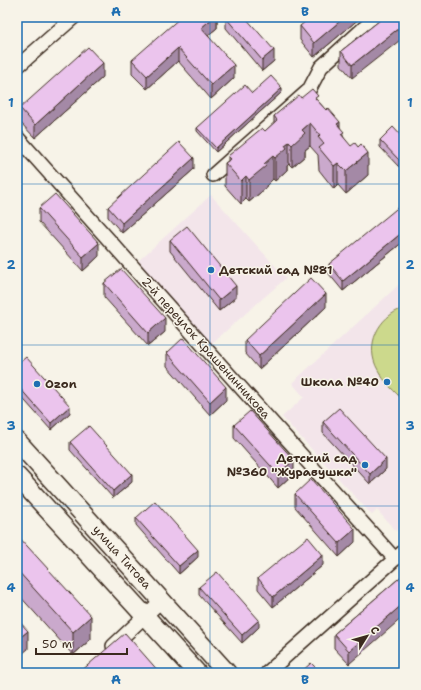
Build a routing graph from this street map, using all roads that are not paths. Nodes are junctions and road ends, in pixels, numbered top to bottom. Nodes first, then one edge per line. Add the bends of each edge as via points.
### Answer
1 (74, 17) edge
2 (376, 17) edge
3 (17, 67) edge
4 (17, 137) edge
5 (213, 175) dead end
6 (17, 442) edge
7 (17, 476) edge
8 (399, 555) edge
9 (161, 601) junction
10 (145, 616) junction
11 (104, 654) edge
12 (197, 673) edge
13 (227, 673) edge
14 (267, 673) edge

1 - 3 street
2 - 5 street via 321,67 309,90
4 - 8 street, 2-й переулок Крашенинникова
6 - 9 main road, улица Титова
7 - 10 main road, улица Титова
8 - 14 street
9 - 10 street
9 - 13 main road, улица Титова
10 - 11 street
10 - 12 main road, улица Титова

